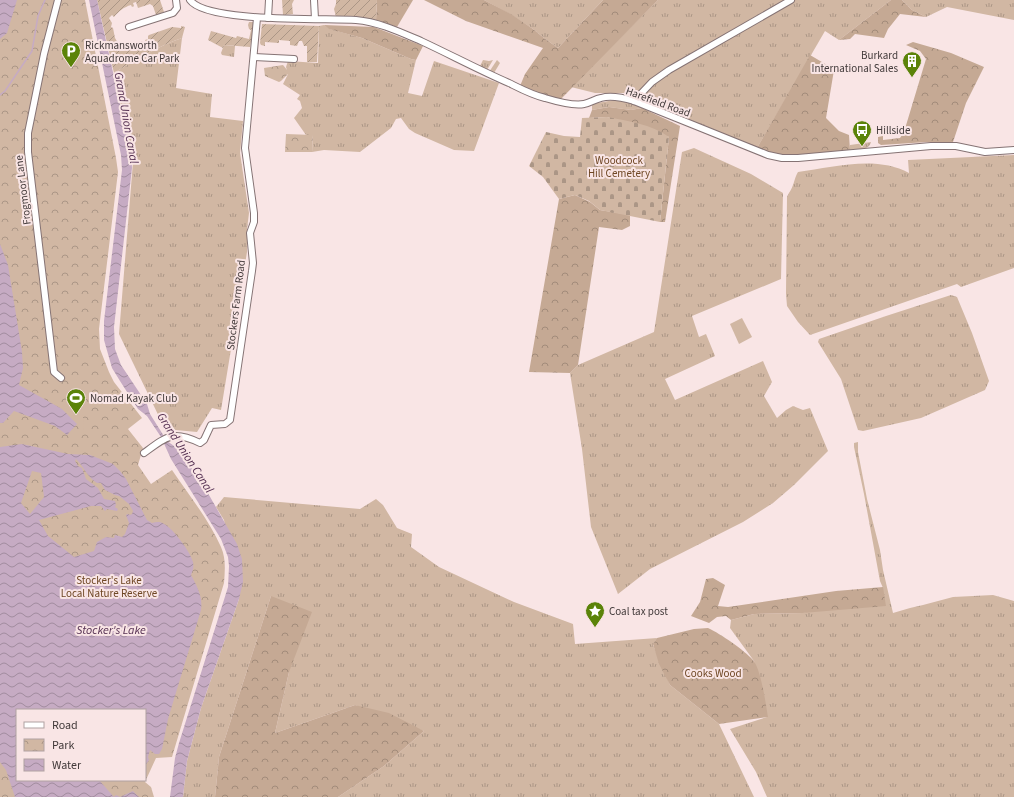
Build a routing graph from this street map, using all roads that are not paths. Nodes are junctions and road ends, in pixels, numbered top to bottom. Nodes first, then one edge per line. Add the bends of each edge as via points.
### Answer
1 (58, 0) edge
2 (176, 0) edge
3 (190, 0) edge
4 (269, 0) edge
5 (314, 0) edge
6 (791, 0) edge
7 (257, 18) junction
8 (268, 18) junction
9 (315, 19) junction
10 (129, 27) dead end
11 (254, 57) junction
12 (294, 59) dead end
13 (634, 101) junction
14 (1014, 150) edge
15 (61, 378) dead end
16 (144, 453) dead end

1 - 15 street, Frogmoor Lane via 28,133 28,152 54,372
2 - 10 street via 177,8 173,13
3 - 7 street, Harefield Road via 196,6 207,9
4 - 8 street
5 - 9 street
6 - 13 street via 669,70 652,82
7 - 8 street, Harefield Road
7 - 11 street, Stockers Farm Road
8 - 9 street, Harefield Road
9 - 13 street, Harefield Road via 358,20 386,26 533,94 559,102 583,104 601,98
11 - 12 street
11 - 16 street, Stockers Farm Road via 245,148 254,212 250,233 252,263 230,420 225,424 211,425 200,443 176,435 159,442
13 - 14 street, Harefield Road via 768,155 782,158 931,146 956,146 985,152

